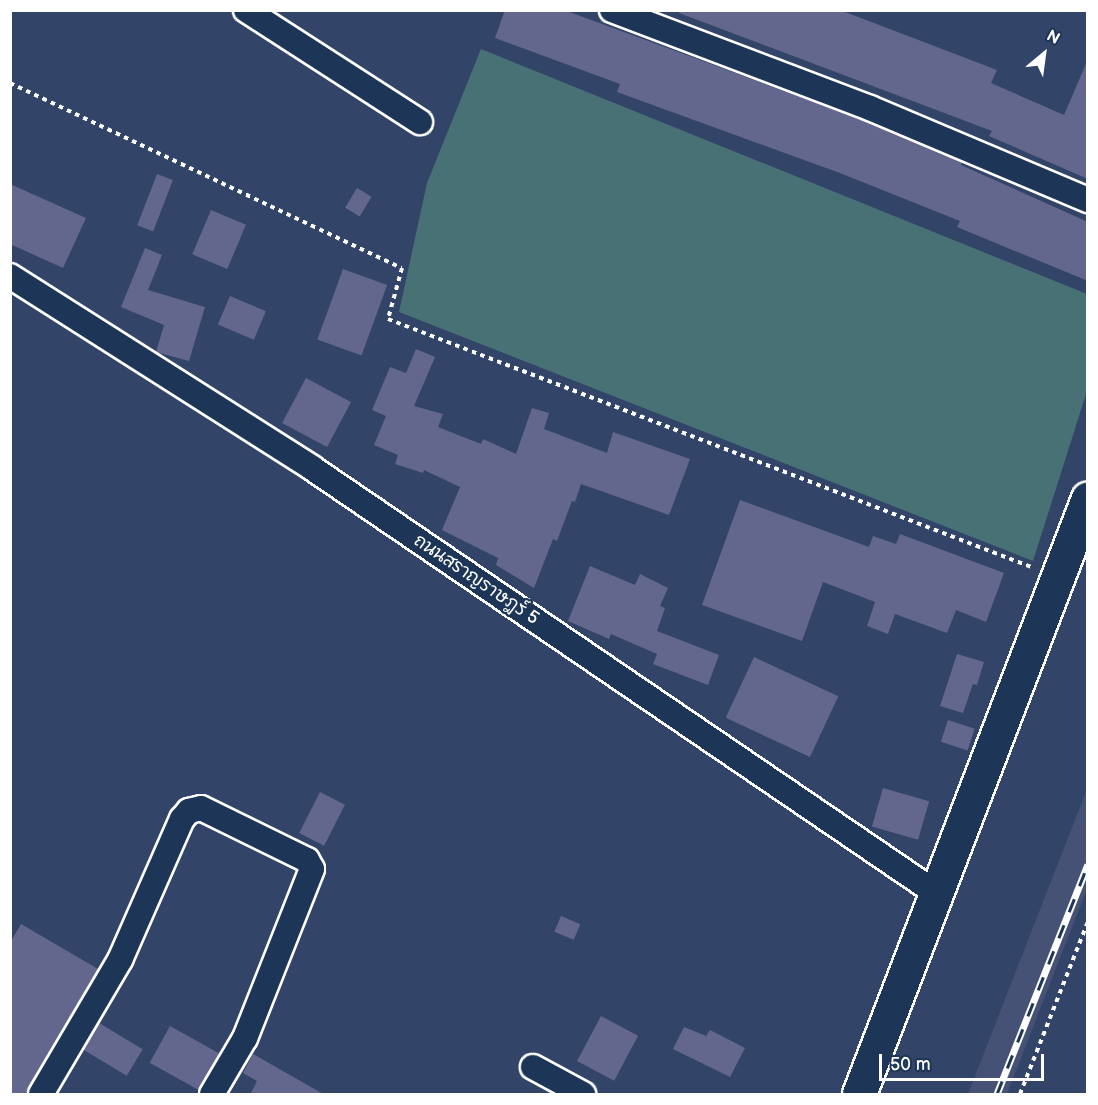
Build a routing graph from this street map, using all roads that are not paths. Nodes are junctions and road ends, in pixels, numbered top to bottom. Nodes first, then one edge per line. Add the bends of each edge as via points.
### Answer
1 (246, 10) edge
2 (612, 10) edge
3 (420, 122) dead end
4 (1088, 200) edge
5 (10, 276) edge
6 (1088, 498) edge
7 (936, 893) junction
8 (533, 1067) dead end
9 (41, 1095) edge
10 (212, 1095) edge
11 (583, 1095) edge
12 (859, 1095) edge

1 - 3 street
2 - 4 street via 870,108
5 - 7 street, ถนนสราญราษฎร์ 5 via 312,468
6 - 7 street
7 - 12 street
8 - 11 street
9 - 10 street via 120,960 182,819 189,811 201,808 307,860 312,869 244,1038

